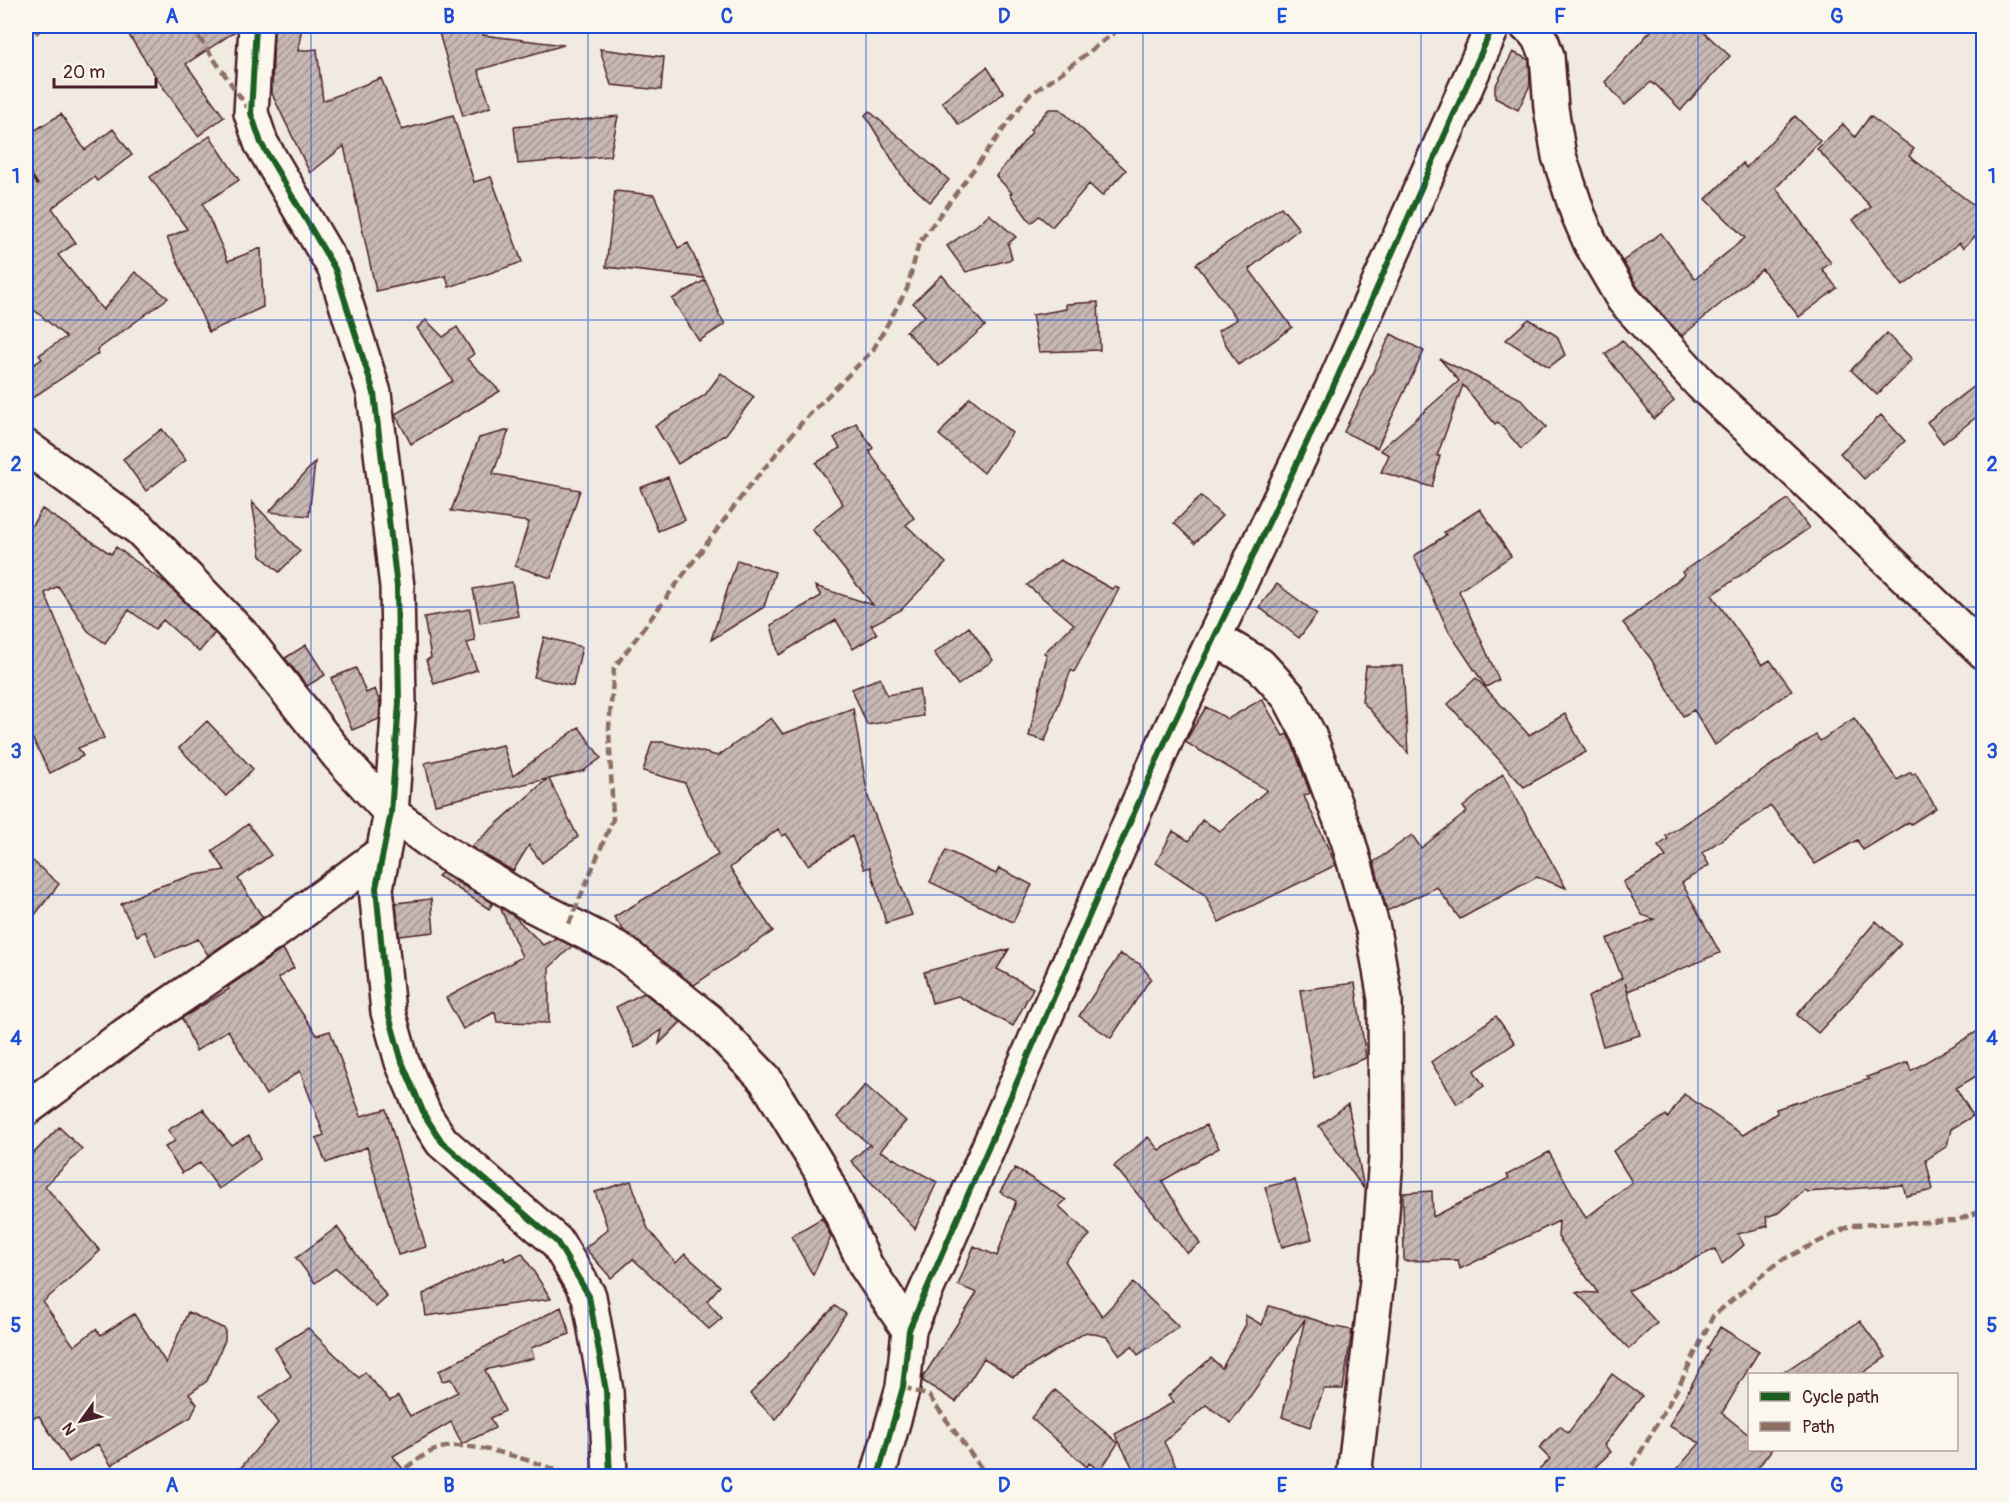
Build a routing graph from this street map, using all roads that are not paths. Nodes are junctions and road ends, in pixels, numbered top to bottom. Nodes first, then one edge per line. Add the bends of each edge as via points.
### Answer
1 (256, 26) edge
2 (1492, 26) edge
3 (1527, 26) edge
4 (26, 447) edge
5 (1214, 638) junction
6 (1983, 652) edge
7 (391, 813) junction
8 (383, 852) junction
9 (26, 1109) edge
10 (909, 1330) junction
11 (610, 1476) edge
12 (878, 1476) edge
13 (1354, 1476) edge

1 - 7 street via 251,113 266,152 335,269 374,393 397,587 399,703
2 - 5 street via 1333,387
3 - 6 street via 1542,42 1546,56 1559,156 1578,214 1623,299 1700,383
4 - 7 street via 140,529 245,638 338,755
5 - 10 street
5 - 13 street via 1260,665 1278,683 1309,735 1348,840 1373,929 1385,999 1386,1157 1377,1281
7 - 8 street
7 - 10 street via 447,854 523,900 621,950 708,1020 765,1079 820,1169 866,1266
8 - 9 street
8 - 11 street via 376,888 388,1012 402,1062 425,1116 442,1142 557,1242 589,1296 606,1391
10 - 12 street via 903,1387

